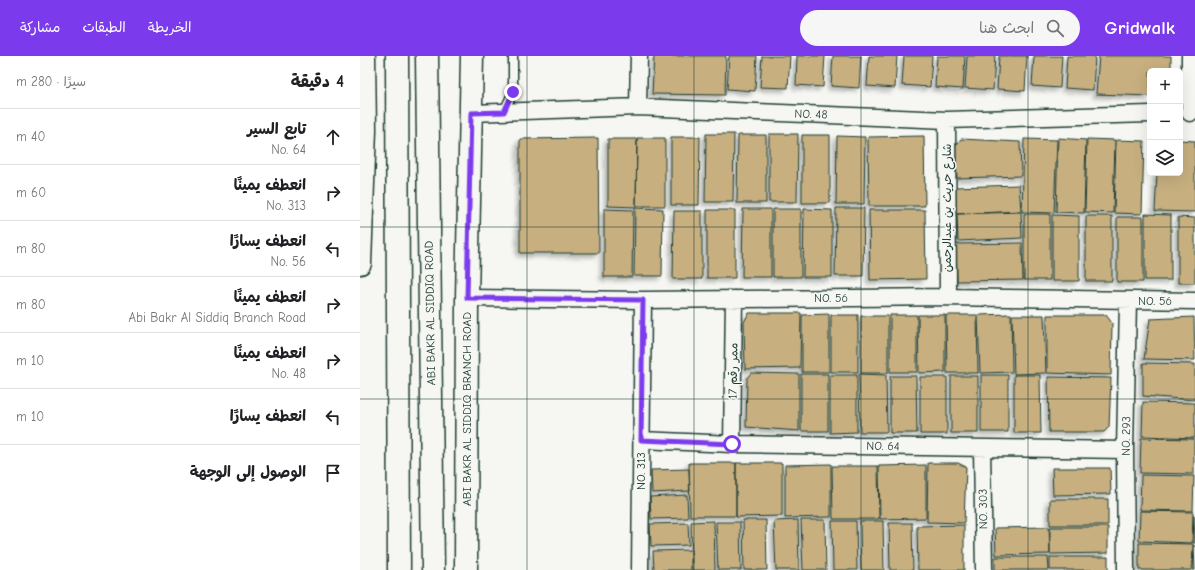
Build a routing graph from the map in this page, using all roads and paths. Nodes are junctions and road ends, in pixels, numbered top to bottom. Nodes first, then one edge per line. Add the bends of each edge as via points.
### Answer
1 (364, 56) edge
2 (472, 56) edge
3 (513, 56) edge
4 (639, 56) edge
5 (1190, 56) edge
6 (397, 64) edge
7 (427, 65) edge
8 (638, 107) junction
9 (504, 112) junction
10 (471, 113) junction
11 (1188, 113) edge
12 (1147, 114) edge
13 (947, 120) junction
14 (360, 263) edge
15 (948, 297) junction
16 (467, 298) junction
17 (734, 299) junction
18 (643, 300) junction
19 (1128, 301) junction
20 (1195, 301) edge
21 (641, 440) junction
22 (732, 444) junction
23 (982, 448) junction
24 (1125, 450) junction
25 (398, 570) edge
26 (433, 570) edge
27 (466, 570) edge
28 (640, 570) edge
29 (984, 570) edge
30 (1126, 570) edge

1 - 14 main road via 365,130
2 - 10 main road, ABI BAKR AL SIDDIQ BRANCH ROAD
3 - 9 lane via 513,92
4 - 8 street
5 - 11 street
6 - 25 main road
7 - 26 main road, ABI BAKR AL SIDDIQ ROAD
8 - 9 street, NO. 48
8 - 13 street, NO. 48
9 - 10 street, NO. 48
10 - 16 main road, ABI BAKR AL SIDDIQ BRANCH ROAD
12 - 13 street, NO. 48
13 - 15 street, شارع حريث بن عبدالرحمن
15 - 17 street, NO. 56
15 - 19 street, NO. 56
16 - 18 street, NO. 56
16 - 27 main road, ABI BAKR AL SIDDIQ BRANCH ROAD
17 - 18 street, NO. 56
17 - 22 street, ممر رقم 17
18 - 21 street, NO. 313
19 - 20 street, NO. 56
19 - 24 street, NO. 293
21 - 22 street, NO. 64
21 - 28 street, NO. 313
22 - 23 street, NO. 64
23 - 24 street, NO. 64
23 - 29 street, NO. 303
24 - 30 street, NO. 293

